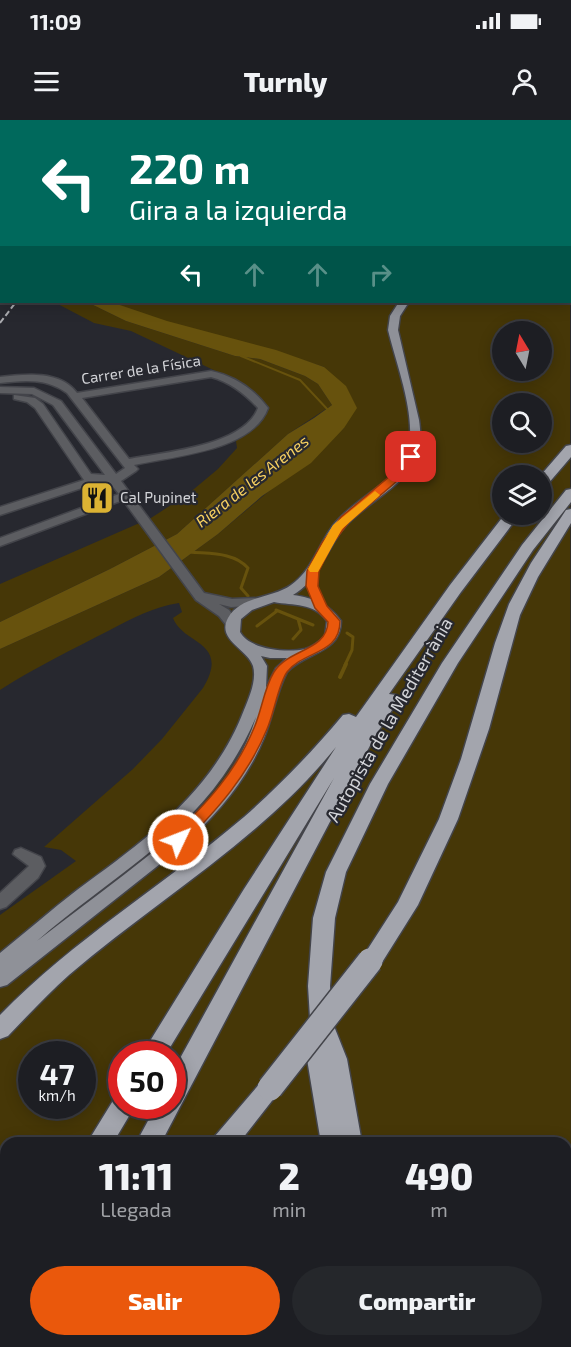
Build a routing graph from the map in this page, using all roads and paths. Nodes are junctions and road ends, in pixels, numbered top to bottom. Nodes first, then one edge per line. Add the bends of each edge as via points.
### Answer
1 (403, 303) edge
2 (0, 380) edge
3 (0, 390) edge
4 (75, 396) junction
5 (0, 397) edge
6 (571, 449) edge
7 (103, 468) junction
8 (552, 471) edge
9 (115, 480) junction
10 (571, 493) edge
11 (126, 495) junction
12 (0, 512) edge
13 (571, 513) edge
14 (504, 525) edge
15 (0, 542) edge
16 (313, 571) junction
17 (194, 587) junction
18 (265, 601) junction
19 (321, 608) junction
20 (232, 623) junction
21 (242, 644) junction
22 (410, 650) junction
23 (309, 652) junction
24 (21, 854) dead end
25 (0, 903) edge
26 (52, 919) junction
27 (0, 952) edge
28 (0, 963) edge
29 (0, 980) edge
30 (321, 1018) junction
31 (0, 1030) edge
32 (162, 1041) edge
33 (186, 1071) edge
34 (115, 1119) edge
35 (161, 1119) edge
36 (103, 1137) edge
37 (151, 1137) edge
38 (229, 1137) edge
39 (332, 1137) edge
40 (349, 1137) edge

1 - 16 main road via 394,316 393,330 415,429 413,452 400,473 337,528
2 - 4 street via 47,380 67,387
3 - 7 street via 34,391 54,400
4 - 7 street
4 - 7 street, Carrer de la Física via 211,374 246,392 263,408 243,433 228,441
5 - 7 street via 36,402 76,458
6 - 8 highway
7 - 9 street
7 - 9 street
7 - 9 street via 132,466 131,472
7 - 12 street
9 - 11 street
10 - 30 highway, Autopista de la Mediterrània via 527,548 450,663 379,784 346,850 324,918
11 - 15 street
11 - 17 street
13 - 38 highway, bridge via 513,613 450,814 420,881 373,958
14 - 22 highway, Autopista de la Mediterrània
16 - 18 main road via 293,591
16 - 19 main road via 312,586
17 - 18 street via 219,601
17 - 20 street via 203,600
18 - 19 main road via 298,600
18 - 20 main road via 239,612
19 - 23 main road via 334,621 334,633 325,644
20 - 21 main road
21 - 23 main road via 270,654
21 - 26 main road via 258,661 261,678 244,730 218,776 194,806 162,835
22 - 31 highway via 384,668 342,728 275,801 63,968
22 - 32 highway, Autopista de la Mediterrània via 321,781
22 - 33 highway via 406,672 365,738
23 - 29 main road via 280,672 250,753 205,815 162,854
24 - 25 street via 37,866
26 - 27 main road
26 - 28 main road
30 - 39 highway, Autopista de la Mediterrània via 318,1059
30 - 40 highway via 335,1059
34 - 36 highway
35 - 37 highway

